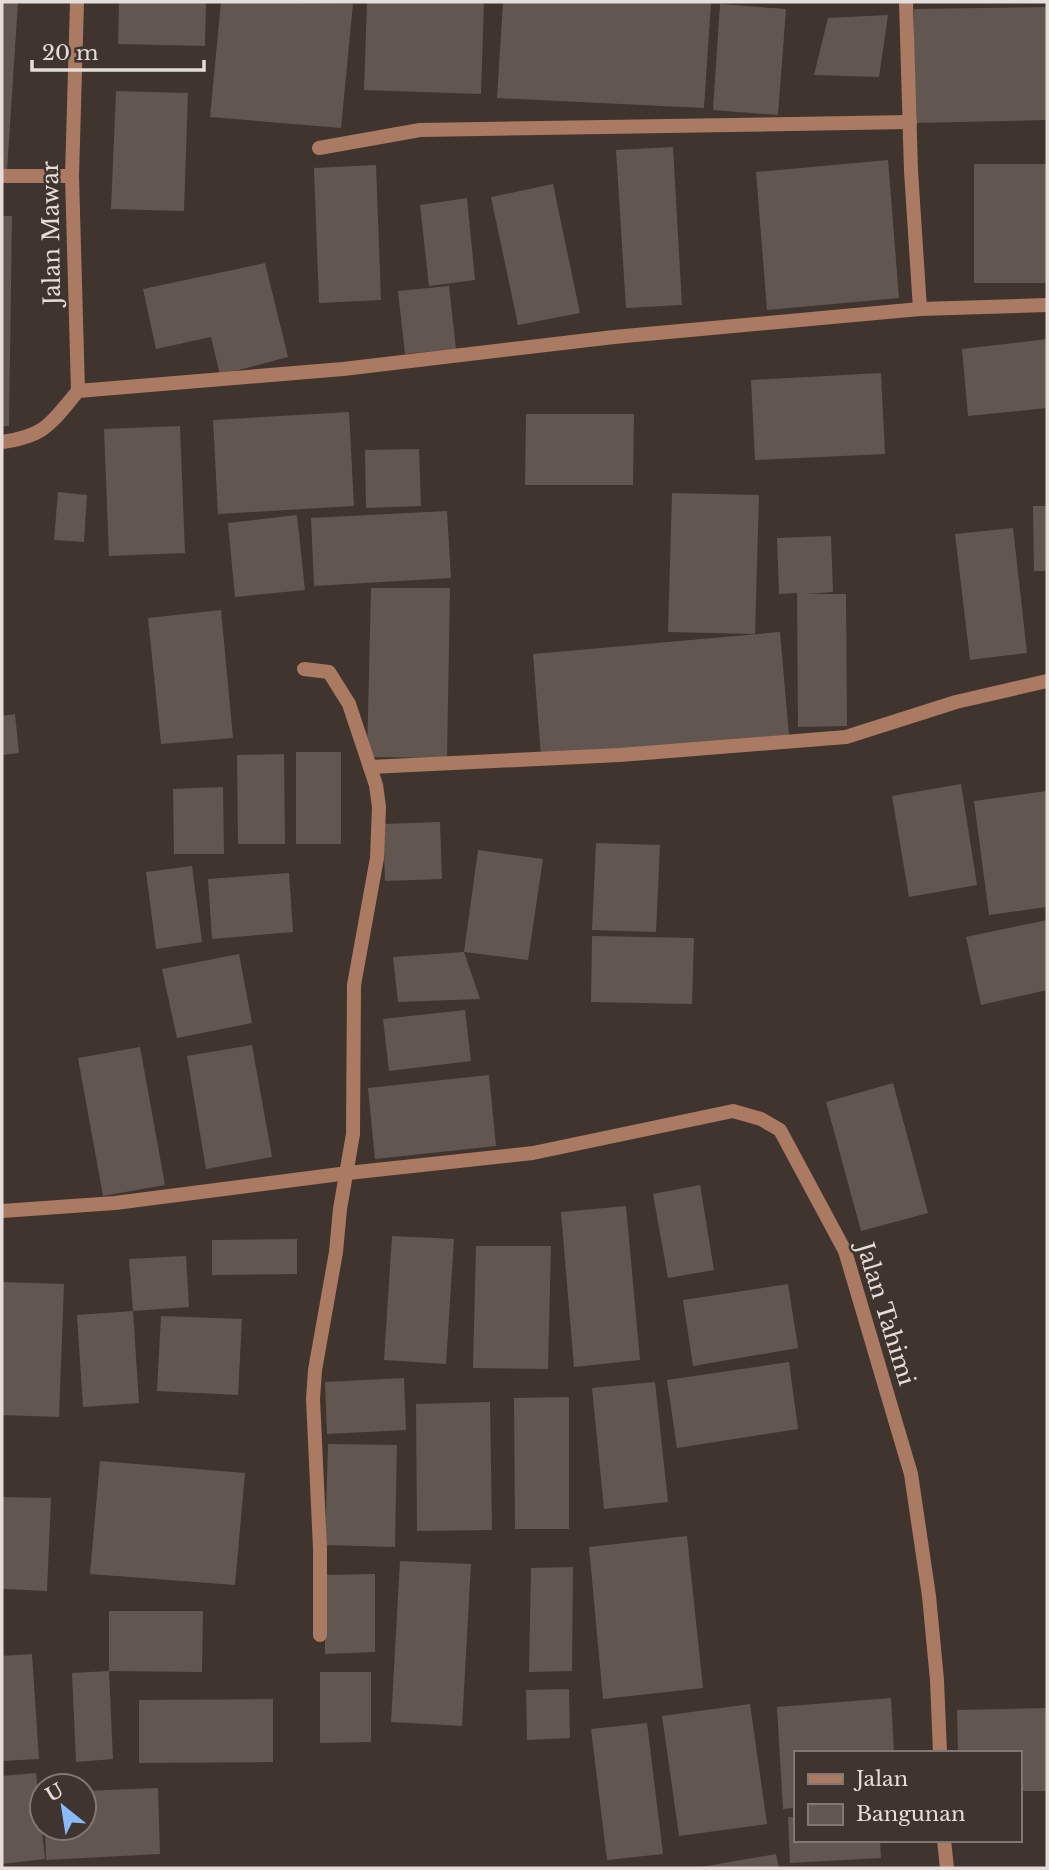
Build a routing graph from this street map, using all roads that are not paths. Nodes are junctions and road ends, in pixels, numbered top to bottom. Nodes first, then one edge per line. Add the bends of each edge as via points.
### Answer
1 (77, 2) edge
2 (906, 2) edge
3 (910, 122) junction
4 (319, 149) dead end
5 (2, 176) edge
6 (72, 176) junction
7 (1047, 305) edge
8 (920, 309) junction
9 (78, 391) junction
10 (2, 442) edge
11 (304, 669) dead end
12 (1047, 681) edge
13 (370, 767) junction
14 (348, 1173) junction
15 (2, 1211) edge
16 (320, 1635) dead end
17 (940, 1751) edge
18 (944, 1842) edge
19 (947, 1868) edge

1 - 6 street, Jalan Mawar
2 - 3 street
3 - 4 street via 420,130
3 - 8 street
5 - 6 street
6 - 9 street, Jalan Mawar
7 - 8 street
8 - 9 street via 614,337 343,369
9 - 10 street via 46,429 25,439
11 - 13 street via 329,672 349,704
12 - 13 street via 956,702 846,737 620,755
13 - 14 street via 379,807 377,858 354,985 353,1134
14 - 15 street, Jalan Tahimi via 116,1203
14 - 16 street via 313,1399
14 - 17 street, Jalan Tahimi via 533,1153 733,1111 780,1130 845,1251 911,1474 929,1595
18 - 19 street

